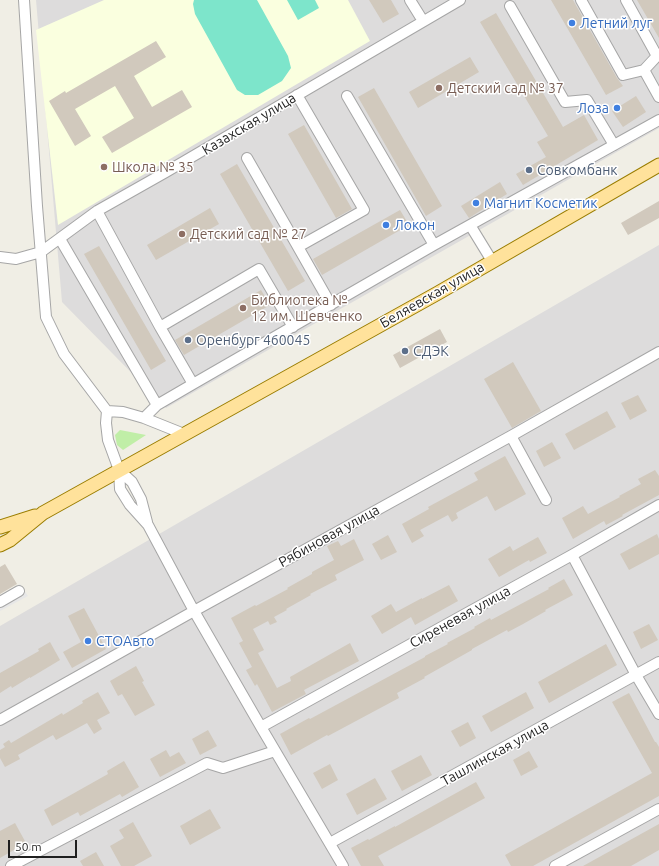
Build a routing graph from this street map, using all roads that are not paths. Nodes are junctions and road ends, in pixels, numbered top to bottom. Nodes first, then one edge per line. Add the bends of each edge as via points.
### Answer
1 (24, 0) edge
2 (410, 0) edge
3 (460, 0) edge
4 (581, 0) edge
5 (626, 0) edge
6 (510, 6) dead end
7 (423, 21) junction
8 (644, 70) junction
9 (297, 95) junction
10 (347, 96) dead end
11 (659, 97) edge
12 (659, 120) edge
13 (614, 145) junction
14 (247, 158) dead end
15 (659, 165) edge
16 (97, 211) junction
17 (470, 225) junction
18 (60, 239) junction
19 (434, 245) junction
20 (298, 247) junction
21 (41, 252) junction
22 (0, 257) edge
23 (492, 261) junction
24 (331, 305) junction
25 (160, 327) junction
26 (293, 327) junction
27 (659, 352) edge
28 (193, 384) junction
29 (157, 405) junction
30 (107, 411) junction
31 (144, 418) junction
32 (184, 434) junction
33 (511, 436) junction
34 (119, 470) junction
35 (546, 500) dead end
36 (659, 505) edge
37 (43, 513) junction
38 (0, 527) edge
39 (0, 545) edge
40 (572, 555) junction
41 (19, 591) dead end
42 (0, 602) edge
43 (194, 611) junction
44 (659, 662) edge
45 (636, 675) junction
46 (659, 714) edge
47 (0, 720) edge
48 (261, 727) junction
49 (275, 751) junction
50 (659, 809) edge
51 (330, 843) junction
52 (11, 866) edge
53 (343, 866) edge
54 (555, 866) edge

1 - 21 street
2 - 7 street
3 - 7 street, Казахская улица
4 - 8 street via 623,75
5 - 8 street via 657,56
6 - 13 street via 565,102 587,100
7 - 9 street, Казахская улица
8 - 11 street
9 - 16 street, Казахская улица
9 - 20 street via 364,210
10 - 19 street
12 - 13 street
13 - 17 street
14 - 20 street
15 - 23 main road, Беляевская улица
16 - 18 street, Казахская улица
16 - 25 street
17 - 19 street
17 - 23 street
18 - 21 street, Казахская улица
18 - 29 street
19 - 24 street
20 - 24 street
21 - 22 street, Казахская улица via 16,259
21 - 30 street via 46,317 64,354
23 - 32 main road, Беляевская улица
24 - 26 street
25 - 26 street via 260,269
25 - 28 street
26 - 28 street
27 - 33 street, Рябиновая улица
28 - 29 street
29 - 31 street
30 - 31 street
30 - 34 street via 108,440
31 - 32 street
32 - 34 main road, Беляевская улица
33 - 35 street
33 - 43 street, Рябиновая улица
34 - 37 main road, Беляевская улица
34 - 43 street via 132,482 141,499 148,525
36 - 40 street, Сиреневая улица
37 - 38 main road
37 - 39 main road
40 - 45 street
40 - 48 street, Сиреневая улица
41 - 42 street
43 - 47 street, Рябиновая улица
43 - 48 street
44 - 45 street, Ташлинская улица
45 - 46 street
45 - 51 street, Ташлинская улица
48 - 49 street
49 - 51 street
49 - 52 street via 223,768 207,763
50 - 54 street
51 - 53 street

